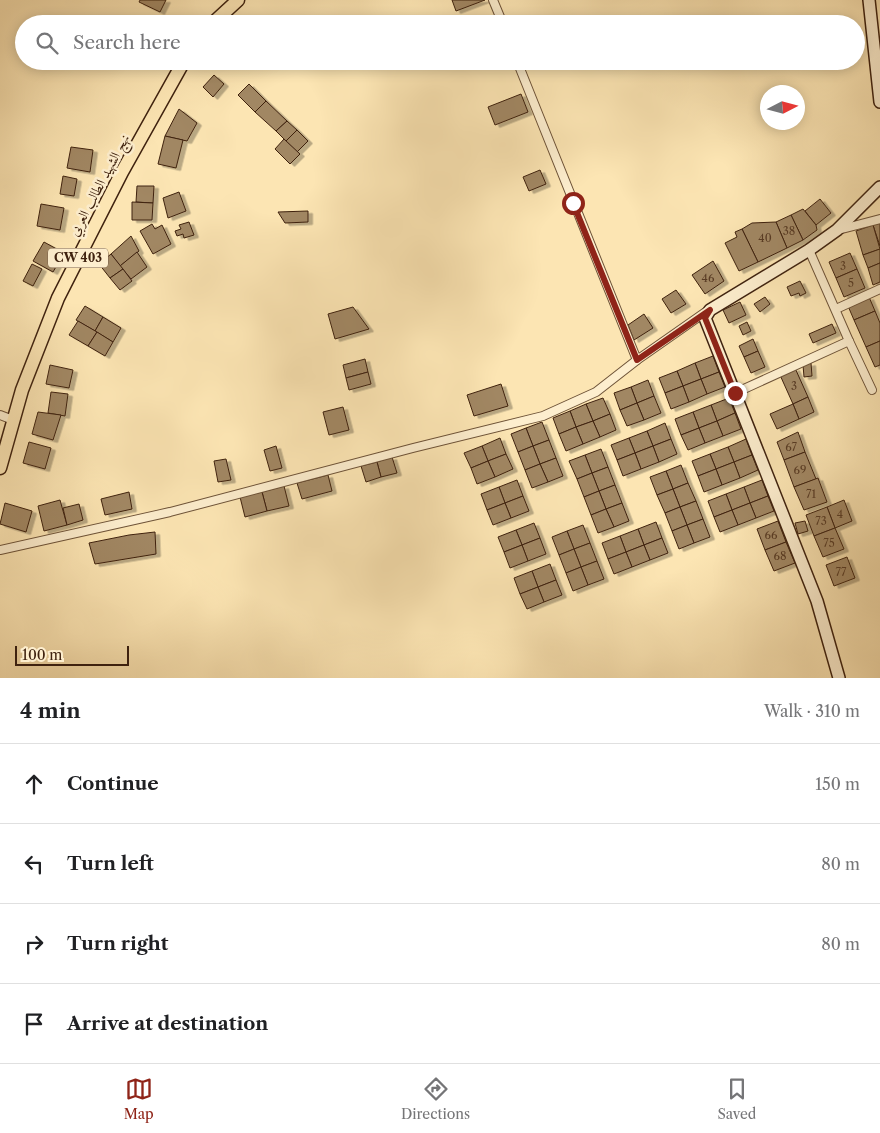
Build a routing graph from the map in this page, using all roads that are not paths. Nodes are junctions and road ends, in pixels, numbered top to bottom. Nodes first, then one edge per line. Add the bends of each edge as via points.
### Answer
1 (238, 0) edge
2 (493, 0) edge
3 (869, 0) edge
4 (222, 15) edge
5 (499, 15) edge
6 (875, 21) edge
7 (877, 50) edge
8 (179, 70) edge
9 (521, 70) edge
10 (880, 102) edge
11 (880, 187) edge
12 (880, 220) edge
13 (837, 230) junction
14 (809, 250) junction
15 (880, 289) edge
16 (836, 308) junction
17 (710, 310) junction
18 (849, 341) junction
19 (637, 360) junction
20 (872, 390) dead end
21 (735, 393) junction
22 (0, 414) edge
23 (13, 420) junction
24 (0, 468) edge
25 (0, 550) edge
26 (839, 678) edge

1 - 4 main road
2 - 5 street
3 - 6 street
6 - 7 street
7 - 10 street
8 - 23 main road, نهج الشهيد الطالب العربي / CW 403 via 122,172 58,298
9 - 19 street
11 - 13 street
12 - 13 street
13 - 14 street
14 - 16 street
14 - 17 street
15 - 16 street
16 - 18 street
17 - 19 street
17 - 21 street via 705,318
18 - 20 street
18 - 21 street
19 - 25 street via 596,392 543,416 170,512
21 - 26 street via 817,601
22 - 23 street
23 - 24 main road, نهج الشهيد الطالب العربي / CW 403

